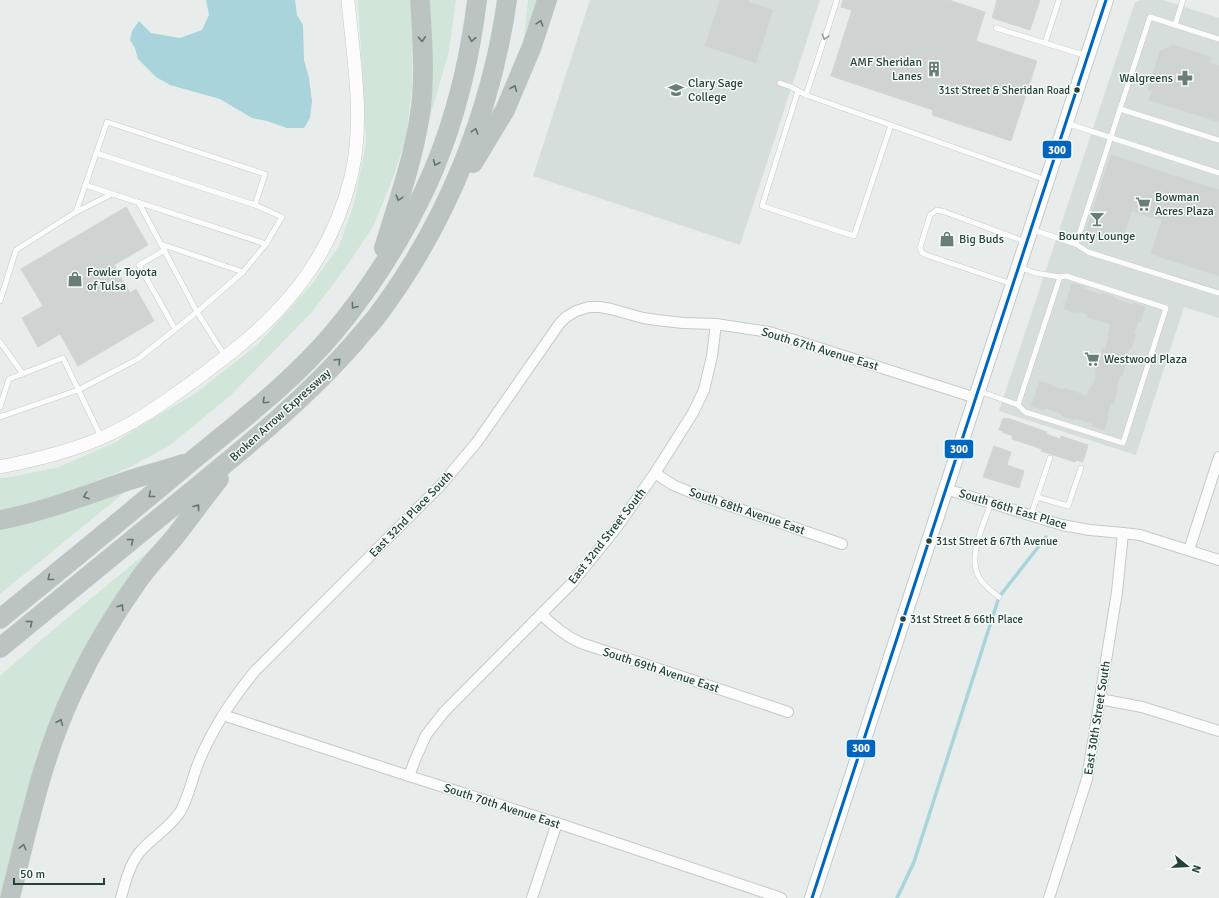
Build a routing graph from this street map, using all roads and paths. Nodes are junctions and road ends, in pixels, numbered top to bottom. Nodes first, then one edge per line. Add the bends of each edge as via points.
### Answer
1 (348, 0) edge
2 (420, 0) edge
3 (477, 0) edge
4 (507, 0) edge
5 (547, 0) edge
6 (837, 0) edge
7 (1059, 0) edge
8 (1106, 0) edge
9 (1183, 0) edge
10 (1175, 25) junction
11 (996, 28) dead end
12 (1219, 39) edge
13 (1045, 43) junction
14 (1088, 56) junction
15 (780, 83) dead end
16 (798, 91) junction
17 (806, 95) junction
18 (1120, 109) junction
19 (1066, 123) junction
20 (891, 125) junction
21 (1111, 137) junction
22 (1219, 140) edge
23 (96, 153) junction
24 (1219, 173) edge
25 (1047, 180) junction
26 (85, 185) junction
27 (112, 194) junction
28 (139, 203) junction
29 (255, 205) junction
30 (76, 212) junction
31 (1032, 229) junction
32 (425, 243) junction
33 (1027, 243) junction
34 (161, 244) junction
35 (266, 244) junction
36 (1076, 244) junction
37 (164, 250) junction
38 (1018, 267) junction
39 (243, 272) junction
40 (377, 275) junction
41 (1060, 277) junction
42 (1013, 284) junction
43 (1219, 294) edge
44 (0, 301) edge
45 (589, 308) joint
46 (197, 312) junction
47 (716, 324) junction
48 (176, 329) junction
49 (0, 342) edge
50 (226, 357) junction
51 (23, 374) junction
52 (78, 390) junction
53 (977, 394) junction
54 (1018, 405) junction
55 (0, 408) edge
56 (0, 417) edge
57 (102, 438) junction
58 (238, 454) junction
59 (1219, 457) edge
60 (1050, 458) dead end
61 (192, 462) junction
62 (0, 467) edge
63 (1081, 468) dead end
64 (655, 473) junction
65 (946, 489) junction
66 (1037, 497) junction
67 (991, 503) junction
68 (1031, 516) junction
69 (0, 520) edge
70 (1123, 533) junction
71 (842, 544) dead end
72 (1189, 550) junction
73 (1219, 560) edge
74 (999, 597) dead end
75 (542, 615) junction
76 (0, 619) edge
77 (0, 648) edge
78 (1100, 699) junction
79 (788, 712) dead end
80 (223, 715) junction
81 (1219, 731) edge
82 (409, 776) junction
83 (557, 823) junction
84 (10, 898) edge
85 (121, 898) edge
86 (532, 898) edge
87 (782, 898) edge
88 (812, 898) edge
89 (1049, 898) edge

1 - 50 street via 357,133 356,153 342,207 330,236 303,280 279,309
2 -> 40 highway via 423,61 421,106 414,147
3 -> 40 highway, Broken Arrow Expressway via 468,60 443,147 426,188
32 -> 4 highway, Broken Arrow Expressway via 472,142 497,53
32 -> 5 highway via 505,110 532,46
6 -> 17 lane
7 - 13 lane
8 - 14 main road
9 - 10 lane
10 - 12 lane
10 - 18 lane via 1150,17
11 - 13 lane
13 - 14 lane
14 - 19 main road
15 - 16 lane
16 - 17 lane
16 - 20 lane via 762,206 854,236
17 - 20 lane
18 - 21 lane
18 - 22 lane
19 - 21 lane
19 - 25 main road
20 - 25 lane
21 - 24 lane
21 - 36 lane
23 - 26 lane
23 - 29 lane
23 - 29 lane via 106,122 227,161 265,174
25 - 31 main road
26 - 27 lane
26 - 30 lane
27 - 28 lane
27 - 30 lane
28 - 34 lane
28 - 35 lane
29 - 35 lane via 282,217
30 - 44 lane via 16,250
31 - 33 main road
31 - 36 lane
58 -> 32 highway, Broken Arrow Expressway via 310,391 376,318
33 - 38 main road
33 - 42 lane via 945,212 937,210 930,215 920,248 922,253
34 - 37 lane
34 - 39 lane
35 - 39 lane
36 - 43 lane via 1088,252
37 - 46 lane
37 - 48 lane via 139,265
38 - 41 lane
38 - 42 main road
39 - 46 lane
40 -> 61 highway, Broken Arrow Expressway via 317,351 261,404
41 - 54 lane
41 - 54 lane via 1066,276 1166,308 1123,443 1025,412
42 - 53 main road
45 - 47 street, South 67th Avenue East via 612,309 663,321
45 - 80 street, East 32nd Place South via 576,311 560,323 463,460 255,672 236,694
46 - 48 lane
46 - 50 lane
47 - 53 street, South 67th Avenue East via 755,329 788,337
47 - 64 street, East 32nd Street South via 704,390 693,413
48 - 52 lane via 138,359
49 - 51 lane
50 - 57 street via 151,411
51 - 52 lane via 63,358
51 - 55 lane via 9,379
52 - 56 lane
52 - 57 lane
53 - 54 lane
53 - 65 main road
57 - 62 street via 48,456
77 -> 58 highway, Broken Arrow Expressway
84 -> 58 highway via 44,766 56,730 93,652 140,577
59 - 72 street
60 - 66 lane
61 -> 69 highway via 122,482 26,515
61 -> 76 highway, Broken Arrow Expressway
63 - 66 lane via 1068,506
64 - 71 street, South 68th Avenue East via 690,492
64 - 75 street, East 32nd Street South via 594,556
65 - 67 street, South 66th East Place
65 - 88 main road
66 - 68 lane
67 - 68 street, South 66th East Place
67 - 74 lane via 976,546 975,562 976,570 984,584
68 - 70 street, South 66th East Place via 1073,528
70 - 72 street, South 66th East Place via 1151,538
70 - 78 street, East 30th Street South
72 - 73 street, South 66th East Place
75 - 79 street, South 69th Avenue East via 558,631 581,643
75 - 82 street, East 32nd Street South via 444,712 426,735
78 - 81 street via 1142,707
78 - 89 street, East 30th Street South via 1087,779
80 - 82 street, South 70th Avenue East
80 - 85 street, East 32nd Place South via 199,762 180,812 134,859
82 - 83 street, South 70th Avenue East
83 - 86 street
83 - 87 street, South 70th Avenue East

